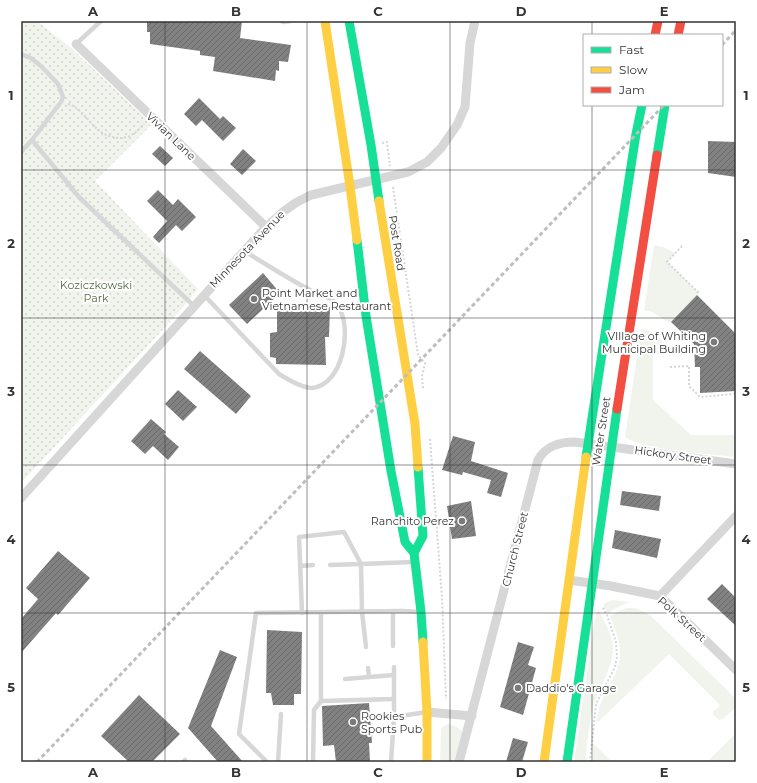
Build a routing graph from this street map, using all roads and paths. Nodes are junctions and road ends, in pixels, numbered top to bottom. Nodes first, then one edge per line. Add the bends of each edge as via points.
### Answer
1 (100, 21) edge
2 (281, 21) edge
3 (291, 21) edge
4 (325, 21) edge
5 (349, 21) edge
6 (475, 21) edge
7 (658, 21) edge
8 (681, 21) edge
9 (655, 34) edge
10 (678, 34) edge
11 (76, 44) joint
12 (21, 54) edge
13 (61, 102) junction
14 (642, 106) edge
15 (665, 106) edge
16 (151, 117) junction
17 (32, 140) junction
18 (371, 145) junction
19 (21, 152) edge
20 (391, 176) junction
21 (376, 180) junction
22 (350, 186) junction
23 (266, 227) junction
24 (682, 246) dead end
25 (244, 251) junction
26 (699, 293) dead end
27 (204, 295) junction
28 (194, 306) junction
29 (670, 367) dead end
30 (736, 393) edge
31 (424, 395) dead end
32 (430, 438) dead end
33 (588, 443) junction
34 (611, 446) junction
35 (736, 464) edge
36 (21, 498) edge
37 (736, 516) edge
38 (414, 557) junction
39 (361, 564) junction
40 (330, 565) dead end
41 (300, 566) junction
42 (313, 566) dead end
43 (569, 580) junction
44 (592, 583) junction
45 (660, 596) junction
46 (602, 606) dead end
47 (393, 611) junction
48 (321, 612) junction
49 (362, 612) junction
50 (421, 612) junction
51 (302, 613) junction
52 (393, 646) dead end
53 (366, 647) dead end
54 (394, 667) dead end
55 (368, 668) dead end
56 (736, 670) edge
57 (394, 674) junction
58 (369, 677) junction
59 (345, 679) dead end
60 (394, 699) junction
61 (446, 699) dead end
62 (321, 701) junction
63 (427, 712) junction
64 (281, 714) dead end
65 (472, 716) junction
66 (394, 717) junction
67 (183, 762) edge
68 (186, 762) edge
69 (267, 762) edge
70 (278, 762) edge
71 (313, 762) edge
72 (391, 762) edge
73 (426, 762) edge
74 (459, 762) edge
75 (544, 762) edge
76 (567, 762) edge
77 (590, 762) edge

1 - 11 lane
2 - 3 lane
4 - 22 main road
5 - 18 main road, Post Road
6 - 20 street, Minnesota Avenue via 470,44 465,107 457,125 441,148 427,162 408,172
7 - 9 main road
8 - 10 main road
11 - 16 street, Vivian Lane
12 - 13 lane via 31,58 58,84 63,97
13 - 16 path via 72,105 97,130 116,138 133,134
13 - 17 lane
14 - 33 main road, Water Street
15 - 34 main road, Water Street
16 - 23 street, Vivian Lane
17 - 19 lane
17 - 28 lane via 79,197
18 - 20 path via 387,142
18 - 21 main road, Post Road
20 - 21 street, Minnesota Avenue
20 - 31 path via 418,355 425,363 422,376
21 - 22 street, Minnesota Avenue
21 - 38 main road, Post Road via 415,424 423,536
22 - 23 street, Minnesota Avenue via 306,197
22 - 38 main road via 366,316 391,471 405,542
23 - 25 street, Minnesota Avenue
24 - 26 path via 667,262
25 - 27 street, Minnesota Avenue
25 - 27 lane via 338,305 344,316 344,345 340,363 329,381 310,388 279,374
27 - 28 street, Minnesota Avenue
28 - 36 street, Minnesota Avenue
29 - 30 path via 689,366 689,386 700,397
32 - 61 path via 442,598
33 - 34 street, Church Street
33 - 43 main road, Water Street
33 - 65 street, Church Street via 557,444 544,452 538,460
34 - 35 street, Hickory Street
34 - 44 main road, Water Street
37 - 45 street
38 - 39 lane
38 - 50 main road
39 - 40 lane
39 - 41 lane via 344,532 299,537
39 - 49 lane
41 - 42 lane
41 - 51 lane
43 - 44 street, Polk Street
43 - 75 main road, Water Street
44 - 45 street, Polk Street
44 - 76 main road, Water Street
45 - 56 street, Polk Street
46 - 77 path via 616,642 617,657 615,668 596,704
47 - 49 lane
47 - 50 lane
47 - 52 lane
48 - 49 lane
48 - 51 lane
48 - 62 lane
49 - 53 lane
50 - 63 main road
51 - 69 lane via 256,613 239,734
54 - 57 lane
55 - 58 lane
57 - 58 lane
57 - 60 lane
58 - 59 lane
60 - 62 lane
60 - 66 lane
62 - 71 lane via 314,710
63 - 65 street
63 - 66 lane
63 - 73 main road
64 - 70 lane
65 - 74 street, Church Street
66 - 72 lane
67 - 68 lane

